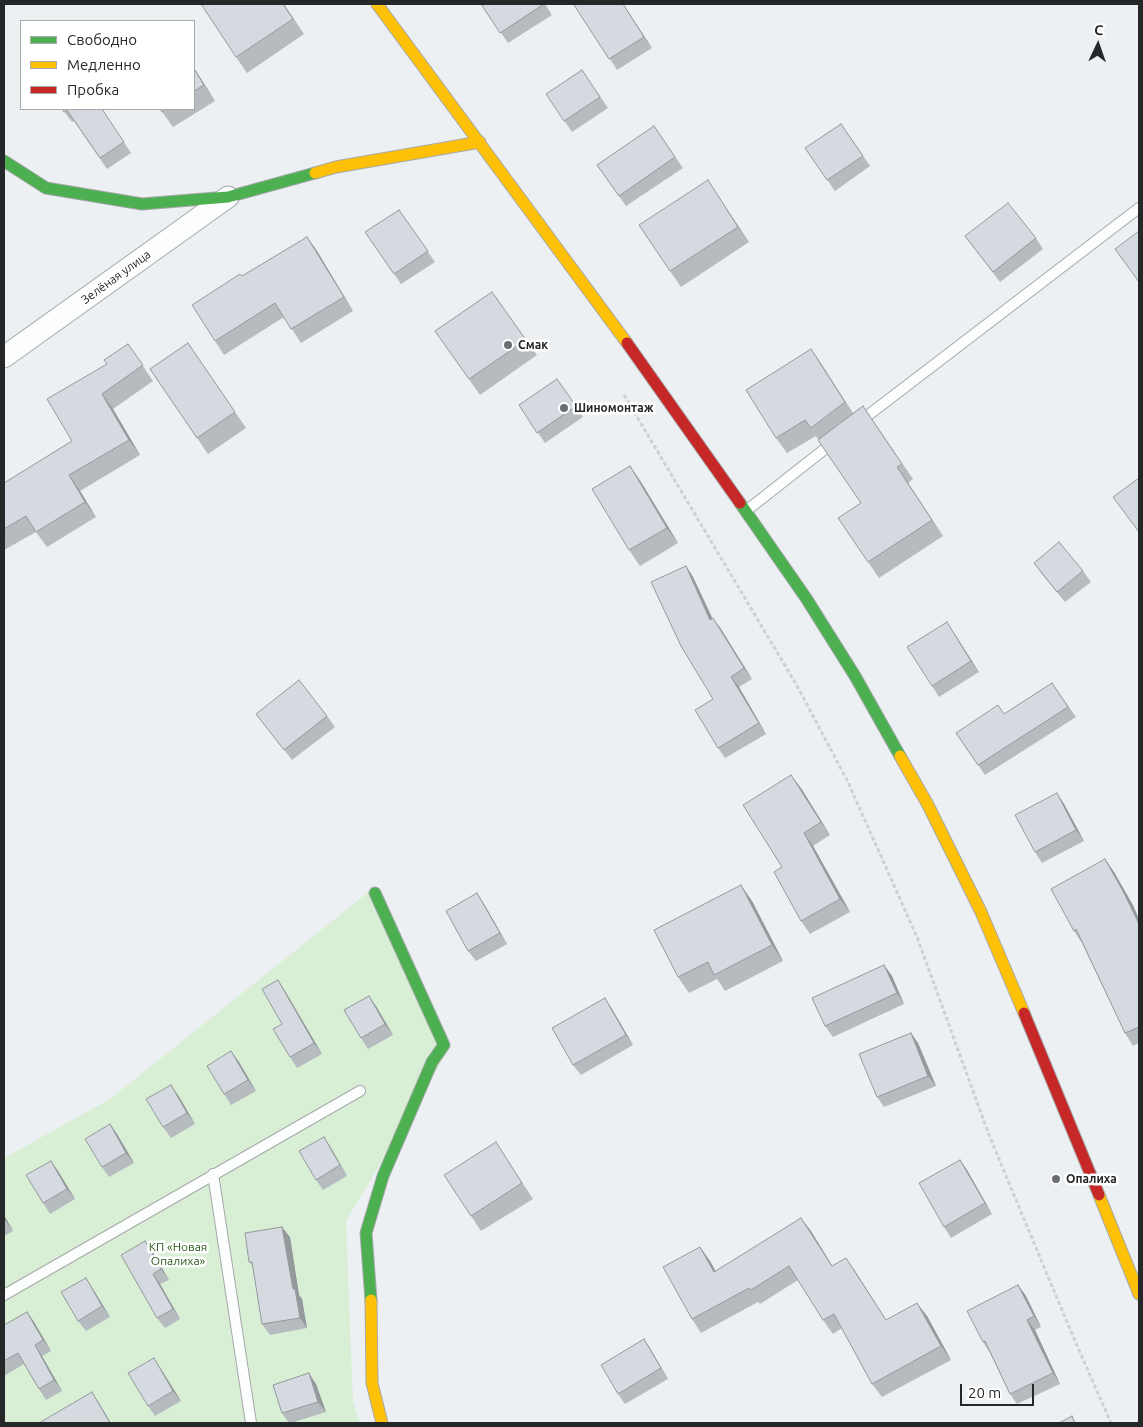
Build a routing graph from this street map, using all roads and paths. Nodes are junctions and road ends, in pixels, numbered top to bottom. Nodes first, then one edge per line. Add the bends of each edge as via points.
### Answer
1 (377, 4) edge
2 (480, 142) junction
3 (4, 161) edge
4 (228, 197) junction
5 (1139, 208) edge
6 (4, 357) edge
7 (624, 395) dead end
8 (745, 511) junction
9 (375, 893) dead end
10 (360, 1091) dead end
11 (213, 1174) junction
12 (1139, 1294) edge
13 (4, 1295) edge
14 (250, 1423) edge
15 (382, 1423) edge
16 (1111, 1423) edge

1 - 2 main road
2 - 4 main road via 336,167
2 - 8 main road via 658,384
3 - 4 main road via 46,188 142,204
4 - 6 street, Зелёная улица
5 - 8 lane
7 - 16 path via 796,684 847,780 917,937 988,1135
8 - 12 main road via 855,676 928,806 981,912
9 - 15 main road via 444,1045 432,1062 383,1176 366,1233 372,1383
10 - 11 lane
11 - 13 lane
11 - 14 lane

